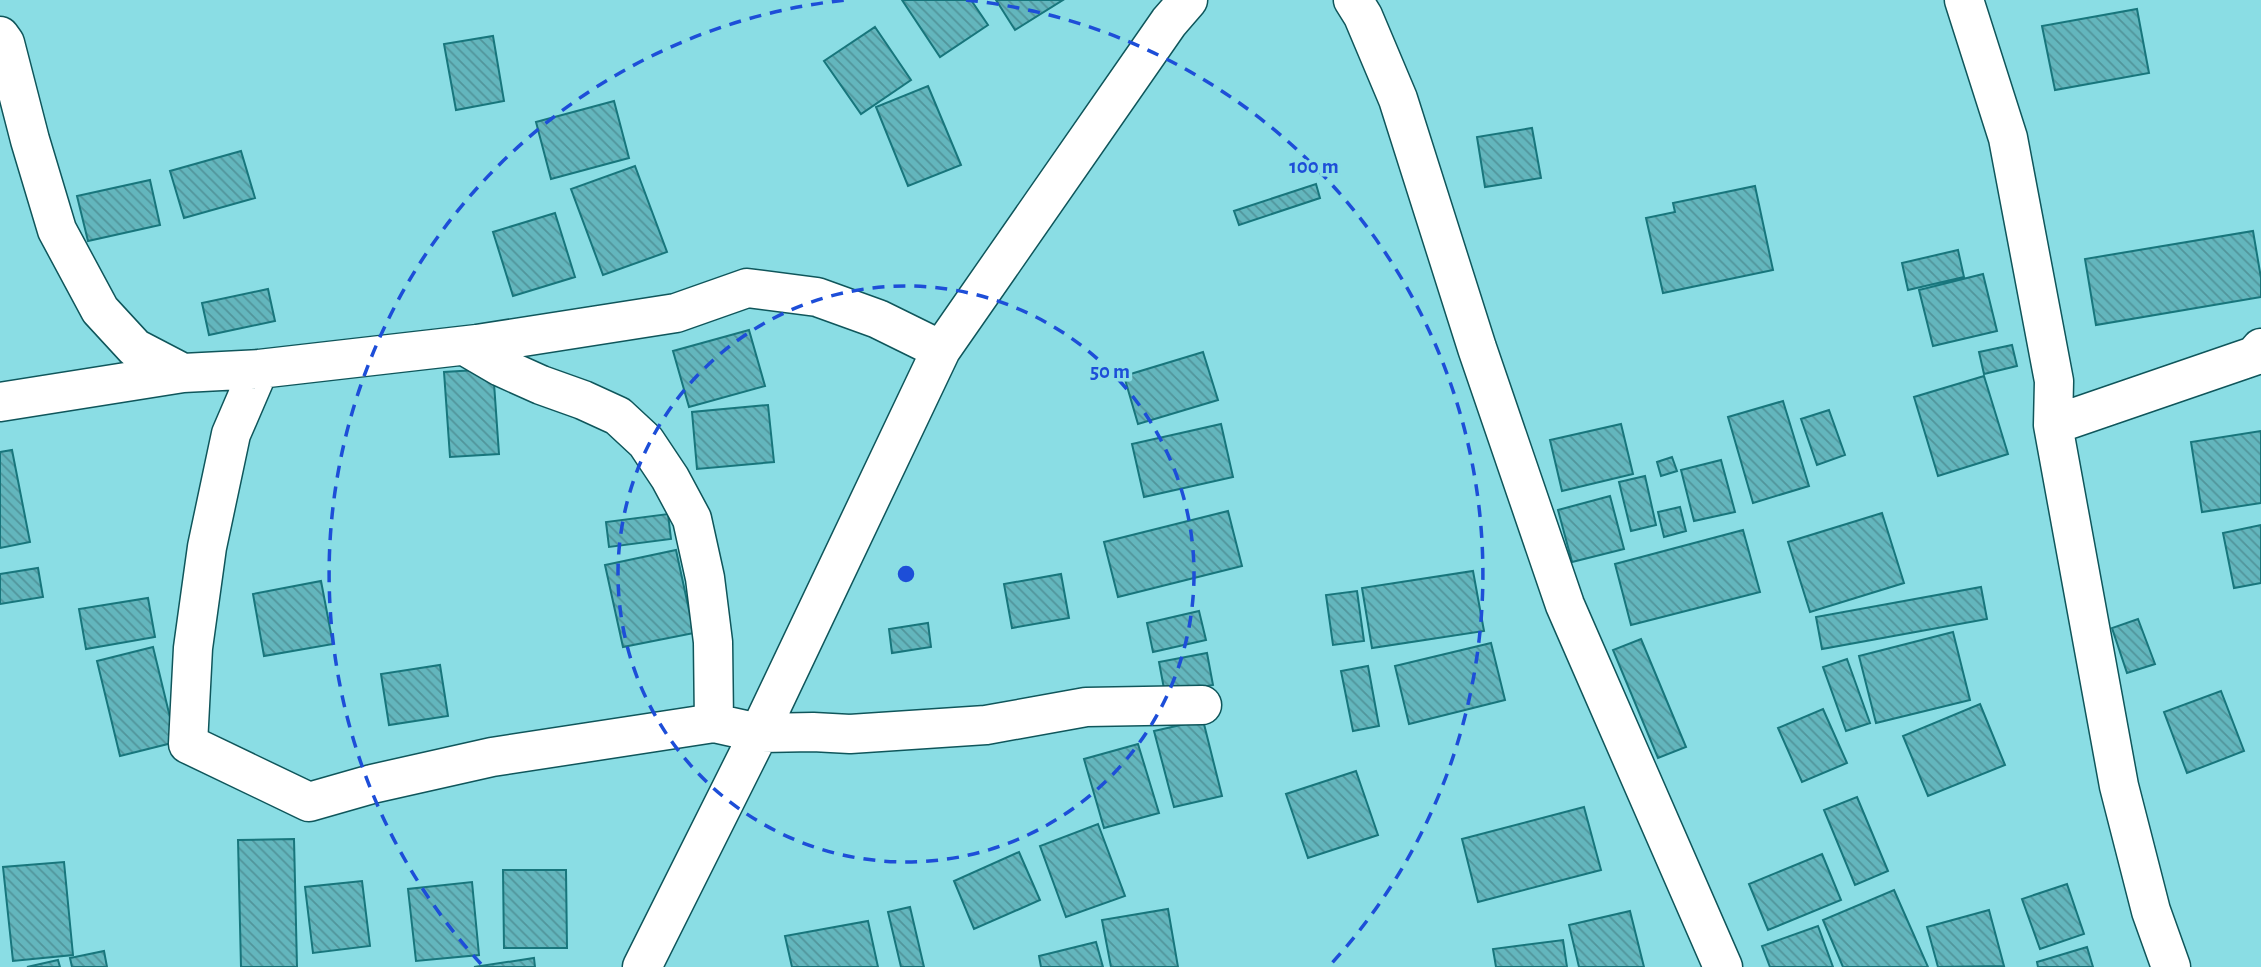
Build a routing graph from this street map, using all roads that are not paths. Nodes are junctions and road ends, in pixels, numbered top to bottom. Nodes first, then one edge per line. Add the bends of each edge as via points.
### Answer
1 (1188, 0) edge
2 (1353, 0) edge
3 (1964, 0) edge
4 (0, 36) edge
5 (466, 346) junction
6 (2261, 348) edge
7 (941, 350) junction
8 (259, 369) junction
9 (183, 373) junction
10 (0, 401) edge
11 (2053, 425) junction
12 (1202, 705) dead end
13 (714, 723) junction
14 (759, 733) junction
15 (642, 967) edge
16 (1723, 967) edge
17 (2171, 967) edge

1 - 7 street
2 - 16 street via 1398,99 1565,605
3 - 11 street via 2008,138 2054,381
4 - 9 street via 57,230 100,310 135,348
5 - 7 street via 676,313 747,288 817,297 878,319
5 - 8 street
5 - 13 street via 541,386 618,416 646,442 670,478 692,519 705,579 713,642
6 - 11 street via 2253,356
7 - 14 street
8 - 9 street
8 - 13 street via 231,434 206,547 193,648 188,744 309,802 492,757
9 - 10 street
11 - 17 street via 2119,786 2151,911
12 - 14 street via 1086,707 986,725 917,730
13 - 14 street
14 - 15 street

